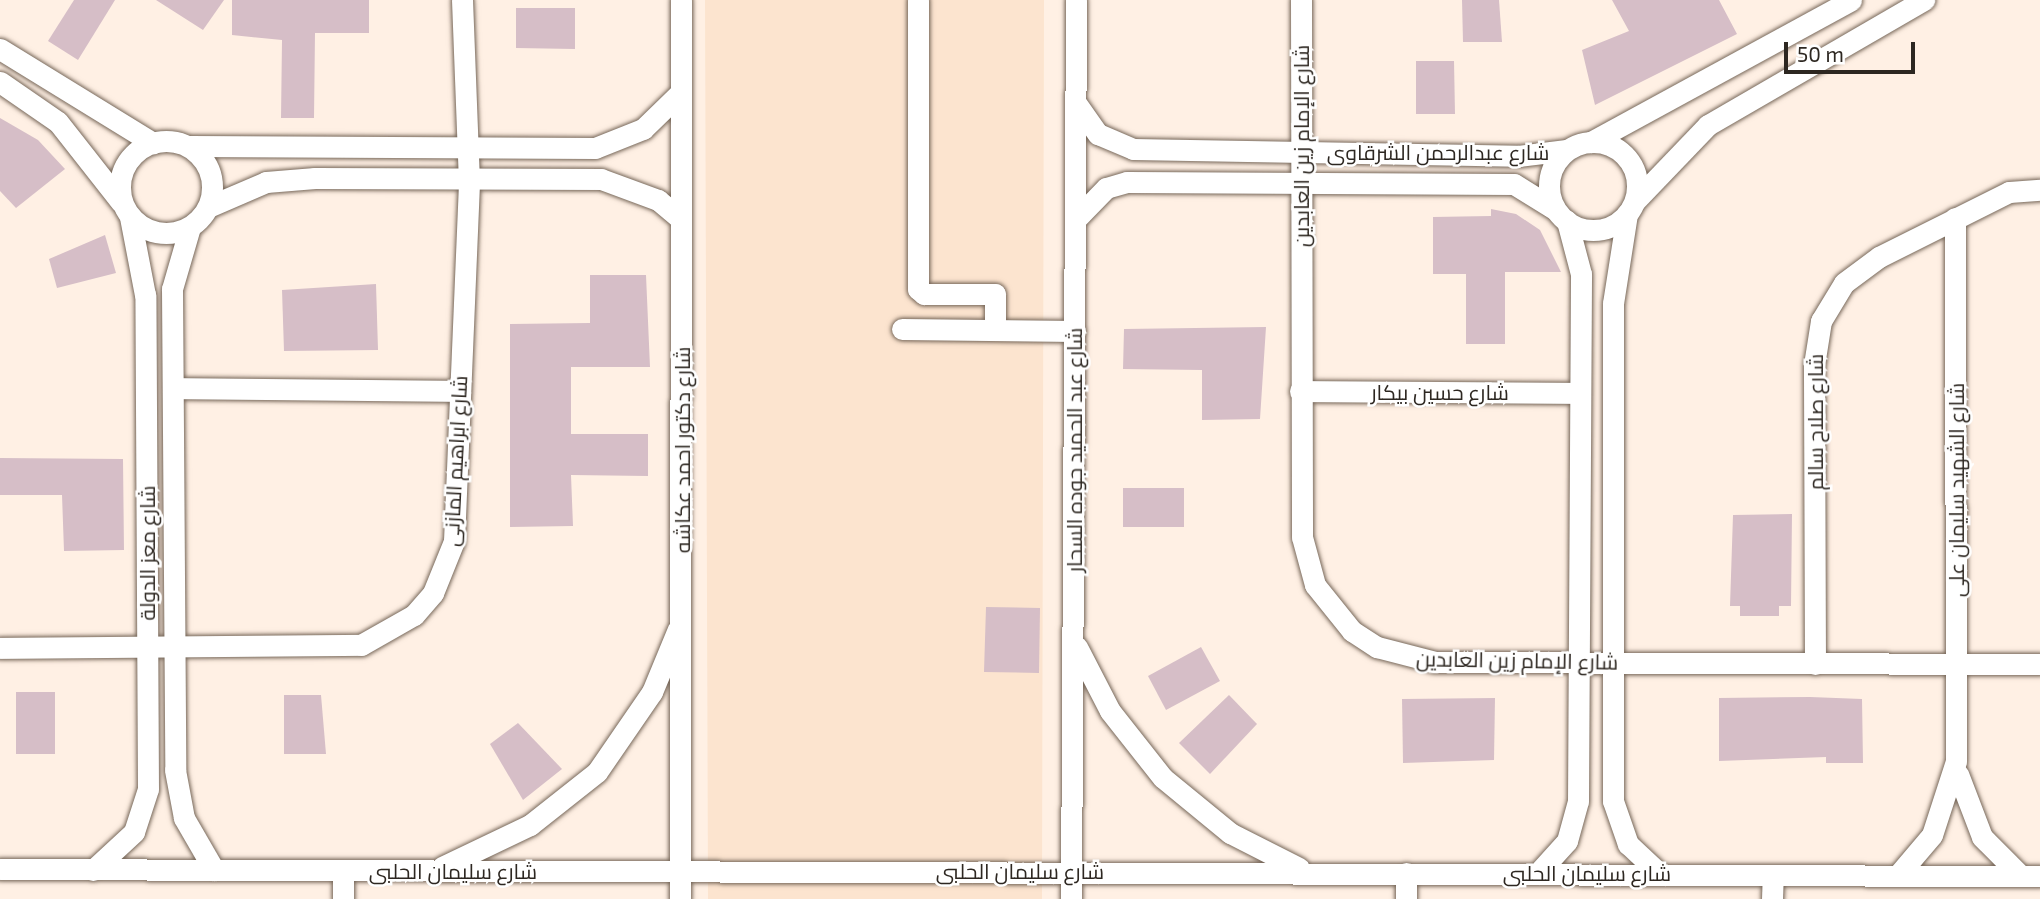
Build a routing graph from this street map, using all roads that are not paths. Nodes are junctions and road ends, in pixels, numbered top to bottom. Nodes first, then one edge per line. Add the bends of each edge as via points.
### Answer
1 (462, 0) edge
2 (681, 0) edge
3 (918, 0) edge
4 (1076, 0) edge
5 (1301, 0) edge
6 (1851, 0) edge
7 (1924, 0) edge
8 (0, 49) edge
9 (0, 82) edge
10 (680, 93) junction
11 (1076, 103) junction
12 (153, 142) junction
13 (1591, 142) junction
14 (190, 146) junction
15 (467, 146) junction
16 (1567, 150) junction
17 (1301, 152) junction
18 (469, 182) junction
19 (1300, 182) junction
20 (2040, 190) edge
21 (208, 207) junction
22 (1631, 207) junction
23 (126, 210) junction
24 (1562, 216) junction
25 (1955, 218) junction
26 (681, 219) junction
27 (1076, 219) junction
28 (190, 227) junction
29 (902, 329) dead end
30 (995, 330) junction
31 (1075, 331) junction
32 (173, 388) junction
33 (459, 391) junction
34 (1300, 391) junction
35 (1580, 393) junction
36 (683, 617) junction
37 (1073, 638) junction
38 (174, 646) junction
39 (148, 647) junction
40 (0, 648) edge
41 (1579, 663) junction
42 (1613, 663) junction
43 (1815, 664) junction
44 (1956, 664) junction
45 (2040, 664) edge
46 (1956, 761) junction
47 (0, 869) edge
48 (93, 870) junction
49 (214, 870) junction
50 (681, 870) junction
51 (434, 871) junction
52 (1071, 871) junction
53 (1307, 871) junction
54 (343, 872) junction
55 (1406, 873) junction
56 (1538, 873) junction
57 (1659, 873) junction
58 (1773, 874) junction
59 (1898, 875) junction
60 (2030, 876) edge
61 (343, 899) edge
62 (680, 899) edge
63 (1071, 899) edge
64 (1406, 899) edge
65 (1772, 899) edge

1 - 15 street, شارع ابراهيم المازنى
2 - 10 street, شارع دكتور احمد عكاشه
3 - 30 street via 918,289 924,294 995,294
4 - 11 street, شارع عبد الحميد جوده السحار
5 - 17 street, شارع الإمام زين العابدين
6 - 13 street
7 - 22 street via 1708,125
8 - 12 street
9 - 23 street, شارع معز الدولة via 58,122
10 - 15 street via 643,129 595,148
10 - 26 street, شارع دكتور احمد عكاشه
11 - 17 street, شارع عبدالرحمن الشرقاوى via 1098,134 1133,149
11 - 27 street, شارع عبد الحميد جوده السحار
12 - 14 street
12 - 23 street via 128,159 120,180
13 - 16 street
13 - 22 street via 1629,160
14 - 15 street
14 - 21 street via 212,178
15 - 18 street, شارع ابراهيم المازنى
16 - 17 street, شارع عبدالرحمن الشرقاوى via 1518,156
16 - 24 street via 1550,178
17 - 19 street, شارع الإمام زين العابدين
18 - 21 street via 277,181
18 - 26 street via 601,179 657,200
18 - 33 street, شارع ابراهيم المازنى
19 - 24 street, شارع عبدالرحمن الشرقاوى via 1514,184
19 - 27 street, شارع عبدالرحمن الشرقاوى via 1127,183 1088,201
19 - 34 street, شارع الإمام زين العابدين
20 - 25 street, شارع صلاح سالم via 2009,192
21 - 28 street
22 - 24 street via 1605,228
22 - 42 street via 1613,303
23 - 28 street via 165,233
23 - 39 street, شارع معز الدولة via 145,295
24 - 35 street via 1580,256
25 - 43 street, شارع صلاح سالم via 1860,268 1821,321 1814,365
25 - 44 street, شارع الشهيد سليمان على
26 - 36 street, شارع دكتور احمد عكاشه
27 - 31 street, شارع عبد الحميد جوده السحار
28 - 32 street, شارع معز الدولة via 172,289
29 - 30 street
30 - 31 street
31 - 37 street, شارع عبد الحميد جوده السحار
32 - 33 street
32 - 38 street, شارع معز الدولة
33 - 38 street, شارع ابراهيم المازنى via 454,541 433,593 414,615 361,645
34 - 35 street, شارع حسين بيكار
34 - 41 street, شارع الإمام زين العابدين via 1302,537 1315,584 1352,631 1377,647 1435,662
35 - 41 street
36 - 50 street, شارع دكتور احمد عكاشه
36 - 51 street via 652,692 597,772 530,825
37 - 52 street, شارع عبد الحميد جوده السحار
37 - 53 street via 1110,711 1163,778 1230,832
38 - 39 street, شارع ابراهيم المازنى
38 - 49 street, شارع معز الدولة via 178,794
39 - 40 street, شارع ابراهيم المازنى
39 - 48 street, شارع معز الدولة via 144,813 134,832
41 - 42 street, شارع الإمام زين العابدين
41 - 56 street via 1575,822 1567,841
42 - 43 street, شارع الإمام زين العابدين
42 - 57 street via 1618,824
43 - 44 street, شارع الإمام زين العابدين
44 - 45 street, شارع الإمام زين العابدين
44 - 46 street, شارع الشهيد سليمان على
46 - 59 street, شارع الشهيد سليمان على via 1932,835
46 - 60 street, شارع الشهيد سليمان على via 1969,813
47 - 48 street, شارع سليمان الحلبى
48 - 49 street, شارع سليمان الحلبى
49 - 54 street, شارع سليمان الحلبى
50 - 51 street, شارع سليمان الحلبى
50 - 52 street, شارع سليمان الحلبى
50 - 62 street, شارع دكتور احمد عكاشه
51 - 54 street, شارع سليمان الحلبى
52 - 53 street, شارع سليمان الحلبى
52 - 63 street, شارع عبد الحميد جوده السحار
53 - 55 street, شارع سليمان الحلبى
54 - 61 street
55 - 56 street, شارع سليمان الحلبى
55 - 64 street
56 - 57 street, شارع سليمان الحلبى
57 - 58 street, شارع سليمان الحلبى
58 - 59 street, شارع سليمان الحلبى
58 - 65 street
59 - 60 street, شارع سليمان الحلبى

